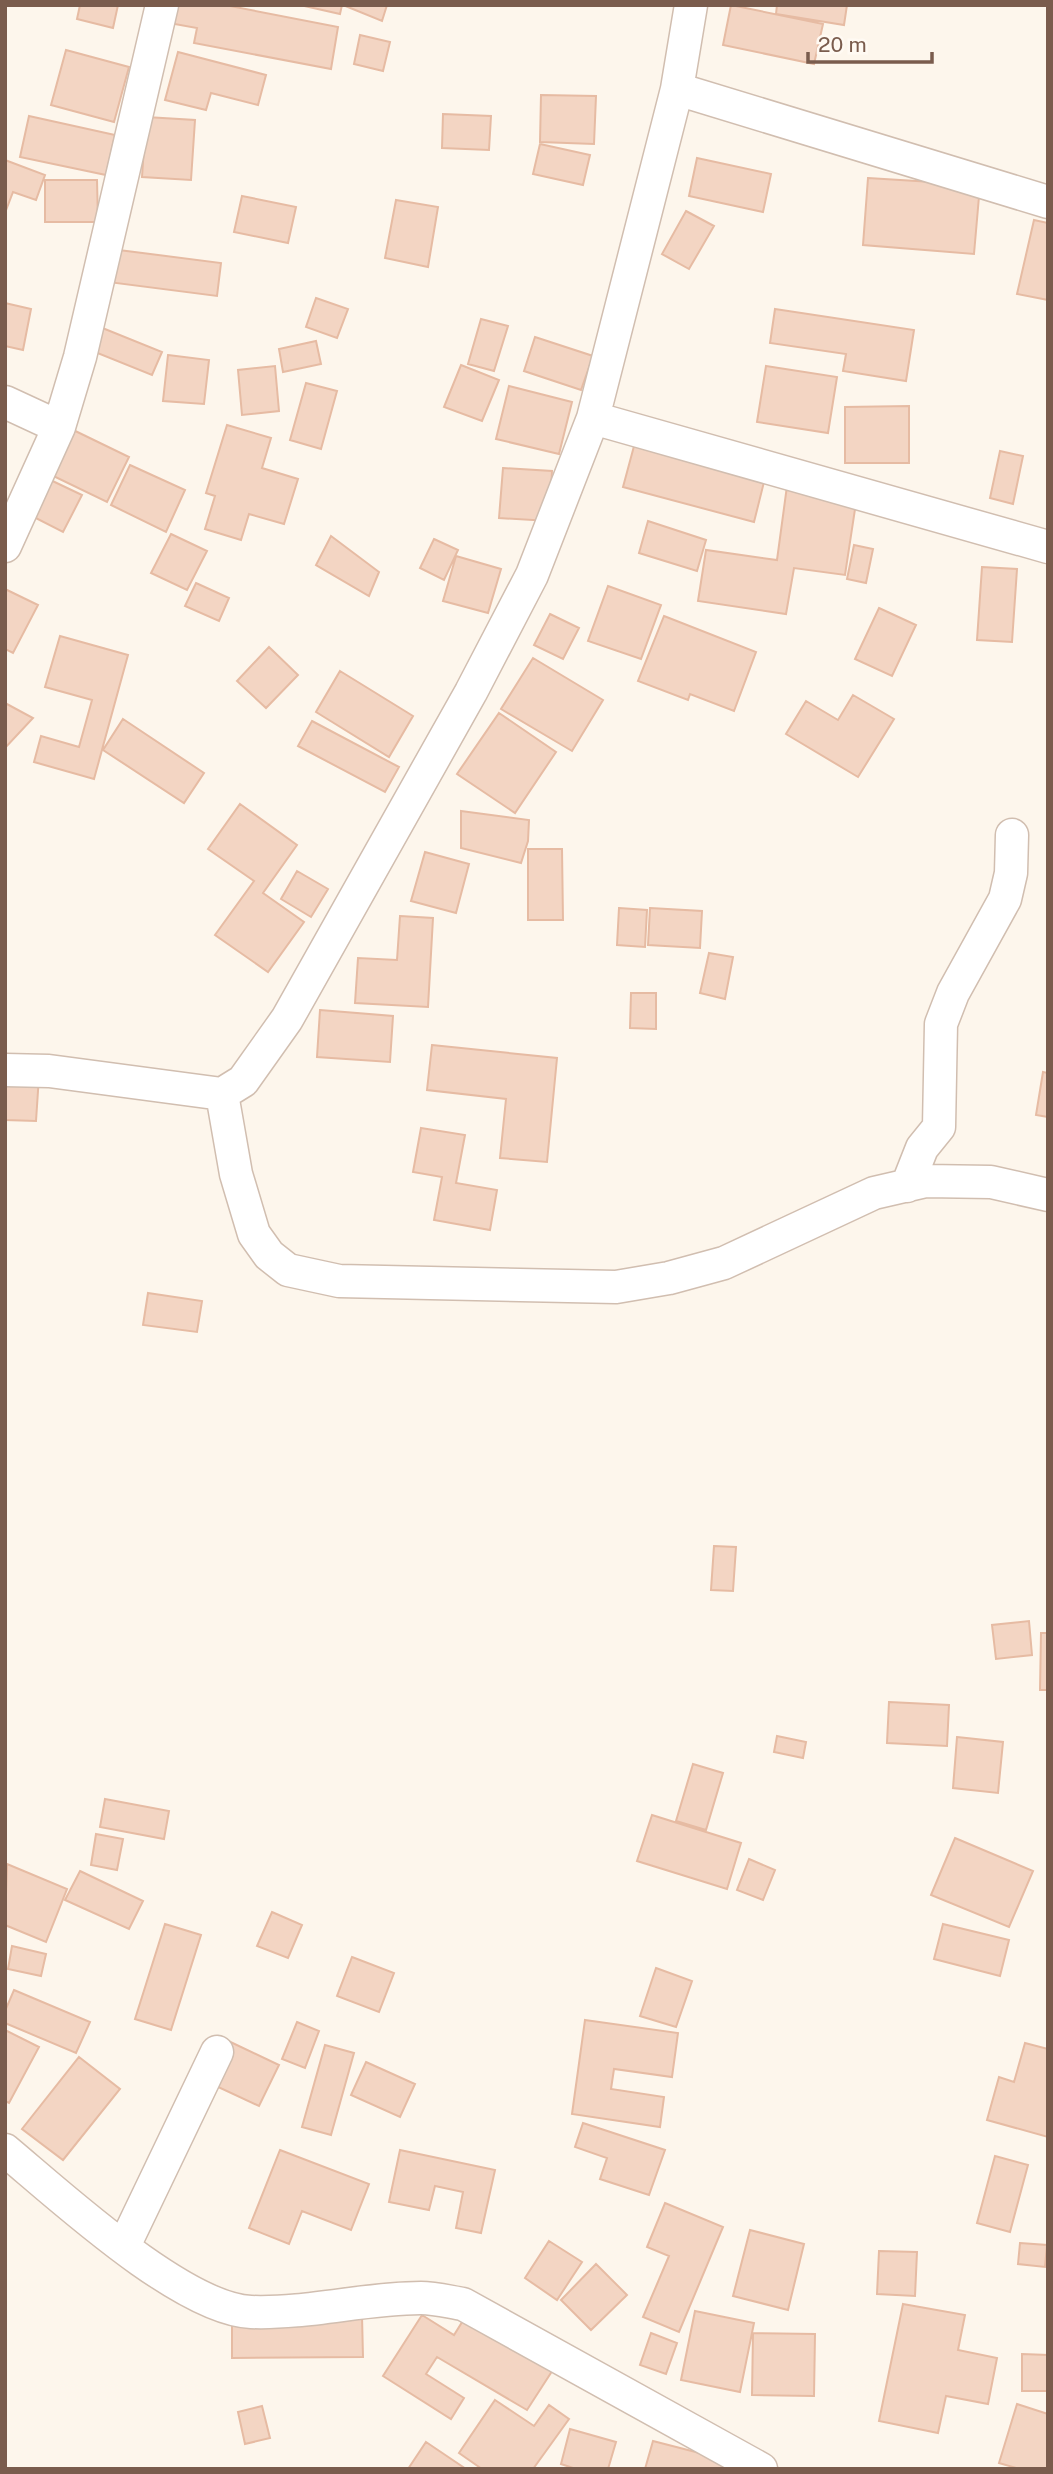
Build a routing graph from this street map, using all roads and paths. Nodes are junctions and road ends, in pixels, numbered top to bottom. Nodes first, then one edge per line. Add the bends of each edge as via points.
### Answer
1 (162, 5) edge
2 (691, 5) edge
3 (677, 89) junction
4 (1048, 202) edge
5 (5, 402) edge
6 (593, 418) junction
7 (59, 428) junction
8 (5, 546) edge
9 (1048, 547) edge
10 (1012, 835) dead end
11 (5, 1070) edge
12 (222, 1094) junction
13 (907, 1186) junction
14 (1048, 1195) edge
15 (217, 2052) dead end
16 (5, 2150) edge
17 (124, 2246) junction
18 (761, 2469) edge

1 - 7 street
2 - 3 street
3 - 4 street
3 - 6 street
5 - 7 street
6 - 9 street
6 - 12 street via 532,575 471,692 287,1019 243,1081
7 - 8 street
10 - 13 street via 1011,873 1004,899 941,1024 939,1127 922,1148
11 - 12 street via 49,1071
12 - 13 street via 236,1174 254,1234 269,1255 288,1270 339,1281 616,1287 724,1263 838,1209
13 - 14 street via 926,1181 991,1182
15 - 17 street
16 - 17 street
17 - 18 street via 212,2303 250,2312 423,2298 463,2304

